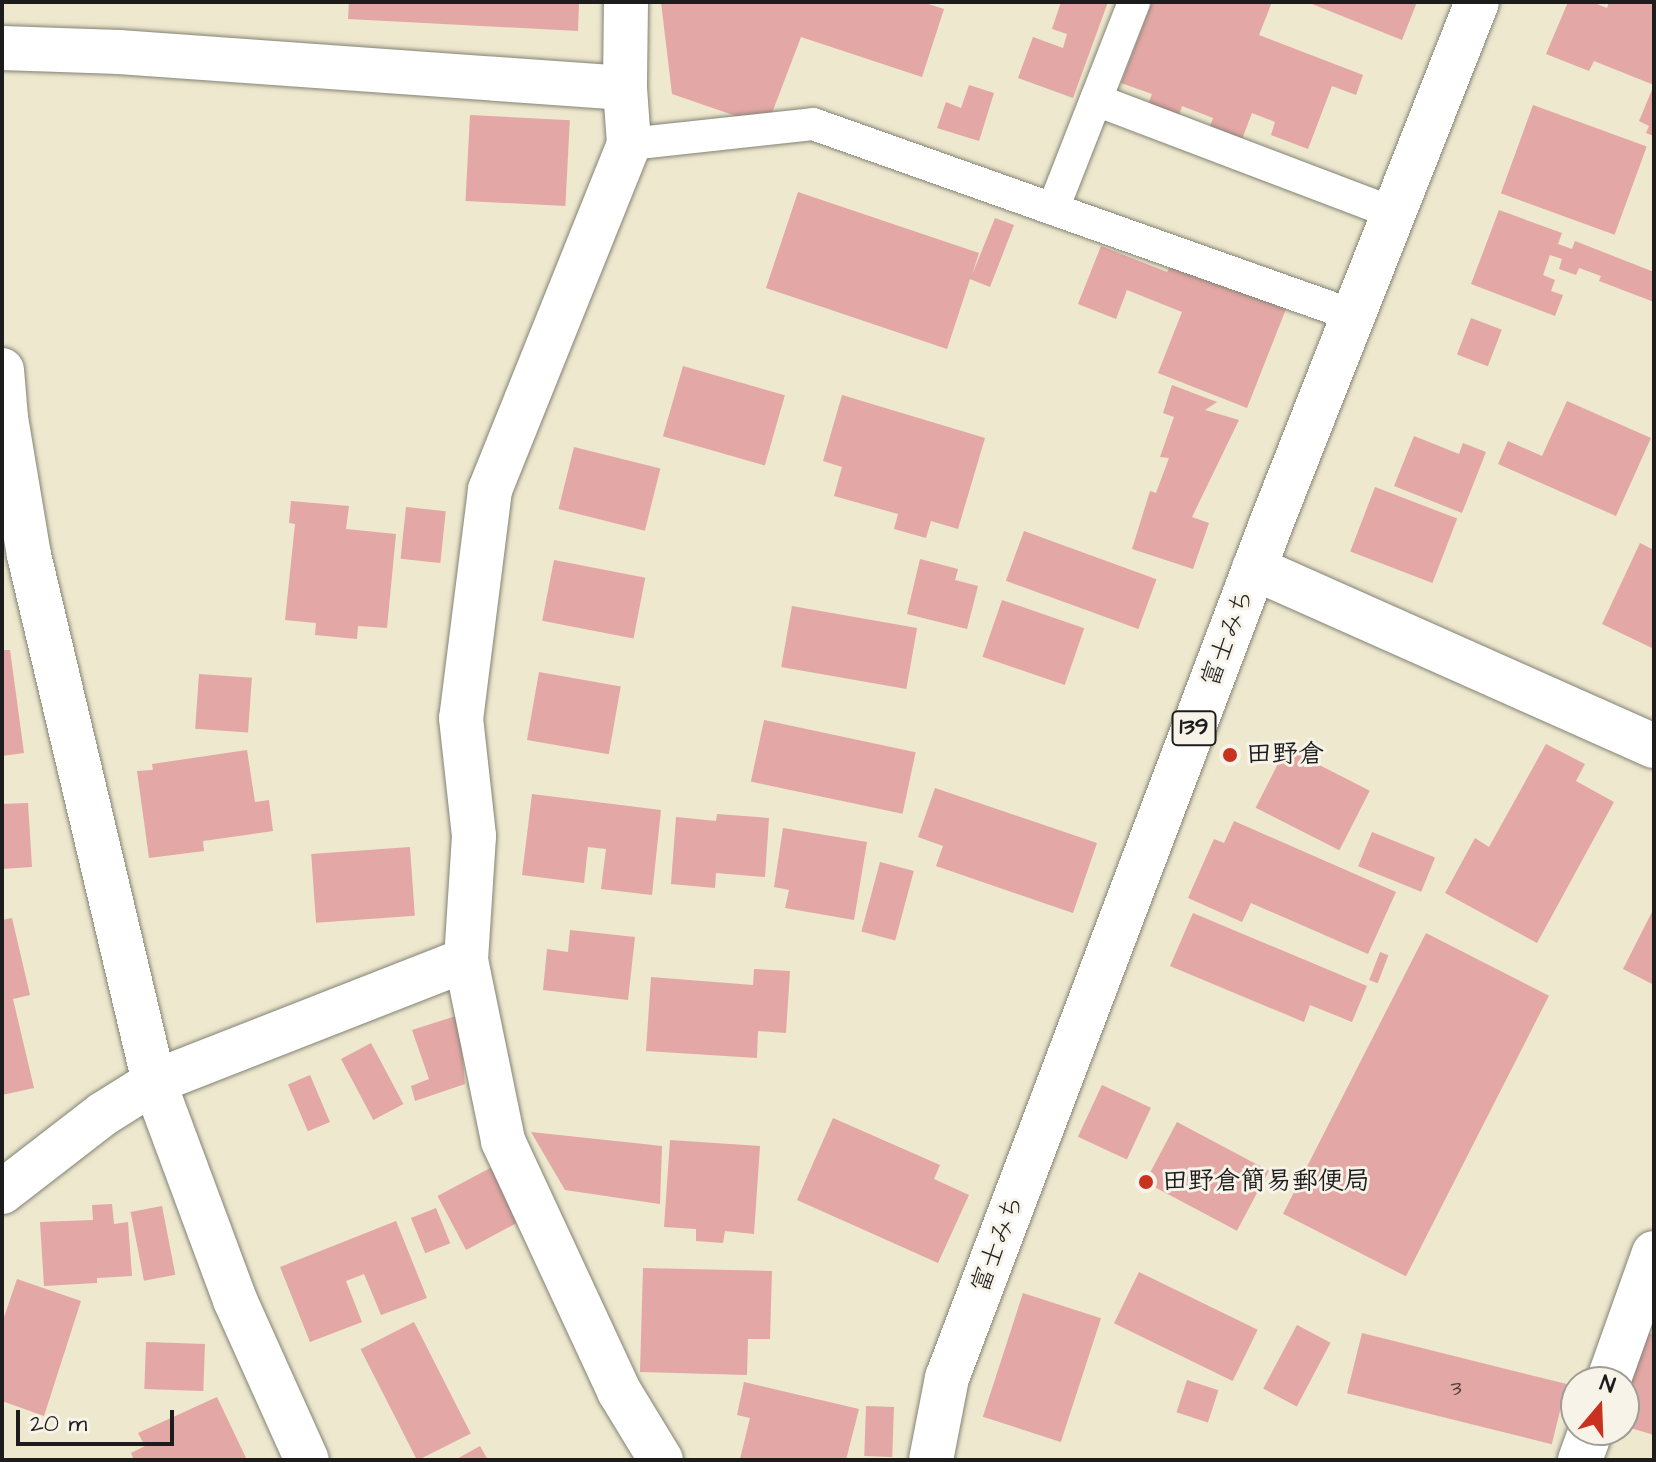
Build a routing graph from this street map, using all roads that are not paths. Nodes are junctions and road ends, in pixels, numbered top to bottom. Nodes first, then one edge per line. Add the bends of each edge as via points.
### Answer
1 (626, 2) edge
2 (1134, 2) edge
3 (1477, 2) edge
4 (2, 48) edge
5 (625, 88) junction
6 (1096, 100) junction
7 (629, 144) junction
8 (1053, 209) junction
9 (1393, 213) junction
10 (1352, 315) junction
11 (2, 370) edge
12 (1254, 568) junction
13 (1654, 746) edge
14 (466, 960) junction
15 (154, 1082) junction
16 (2, 1192) edge
17 (1654, 1253) edge
18 (1614, 1366) edge
19 (307, 1460) edge
20 (661, 1460) edge
21 (931, 1460) edge

1 - 5 main road
2 - 6 lane
3 - 9 main road, 富士みち / 139
4 - 5 main road
5 - 7 main road
6 - 8 lane
6 - 9 lane
7 - 8 lane via 813,124
7 - 14 main road via 490,490 461,718 474,836
8 - 10 lane
9 - 10 main road, 富士みち / 139
10 - 12 main road, 富士みち / 139
11 - 15 main road via 29,555
12 - 13 main road
12 - 21 main road, 富士みち / 139 via 947,1378
14 - 15 main road
14 - 20 main road via 503,1141 619,1391
15 - 16 main road
15 - 19 main road via 235,1300
17 - 18 main road

